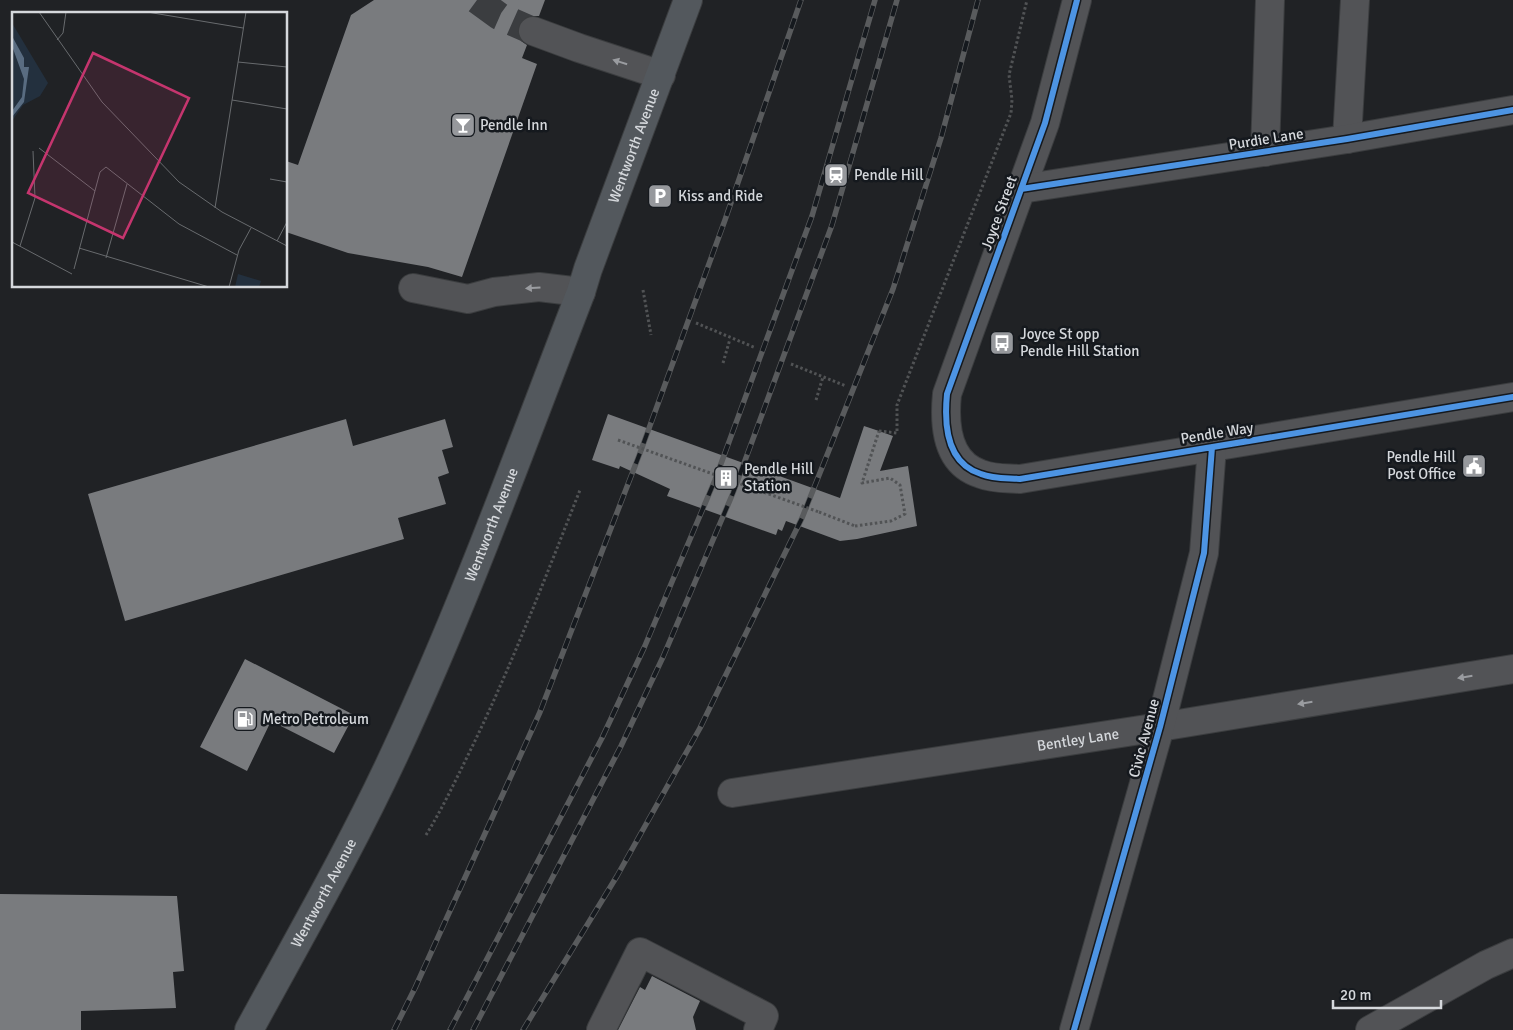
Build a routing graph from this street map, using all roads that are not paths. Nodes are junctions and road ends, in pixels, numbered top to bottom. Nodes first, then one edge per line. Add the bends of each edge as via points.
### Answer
1 (688, 0) edge
2 (1077, 0) edge
3 (1270, 0) edge
4 (1355, 0) edge
5 (533, 31) tunnel mouth
6 (661, 75) junction
7 (1513, 110) edge
8 (1347, 139) junction
9 (1264, 152) junction
10 (1022, 189) junction
11 (413, 288) dead end
12 (581, 292) junction
13 (1513, 397) edge
14 (947, 433) joint
15 (1212, 447) junction
16 (1513, 669) edge
17 (1160, 727) junction
18 (732, 793) dead end
19 (1513, 952) edge
20 (248, 1030) edge
21 (601, 1030) edge
22 (758, 1030) edge
23 (1074, 1030) edge
24 (1370, 1030) edge

1 - 6 main road, Wentworth Avenue
2 - 10 street, Joyce Street via 1045,123
3 - 9 street
4 - 8 street
6 -> 5 street
6 - 12 main road, Wentworth Avenue
7 - 8 street, Purdie Lane
8 - 9 street, Purdie Lane
9 - 10 street, Purdie Lane
10 - 14 street, Joyce Street via 947,394
12 -> 11 street via 539,287 494,292 468,299
12 - 20 main road, Wentworth Avenue via 482,552 398,746 342,858
13 - 15 street, Pendle Way
14 - 15 street, Pendle Way via 953,451 966,466 979,474 996,478 1028,478
15 - 17 street, Civic Avenue via 1204,554
16 -> 17 street, Bentley Lane
17 - 18 street, Bentley Lane
17 - 23 street, Civic Avenue
19 - 24 street
21 - 22 street via 640,952 764,1016

